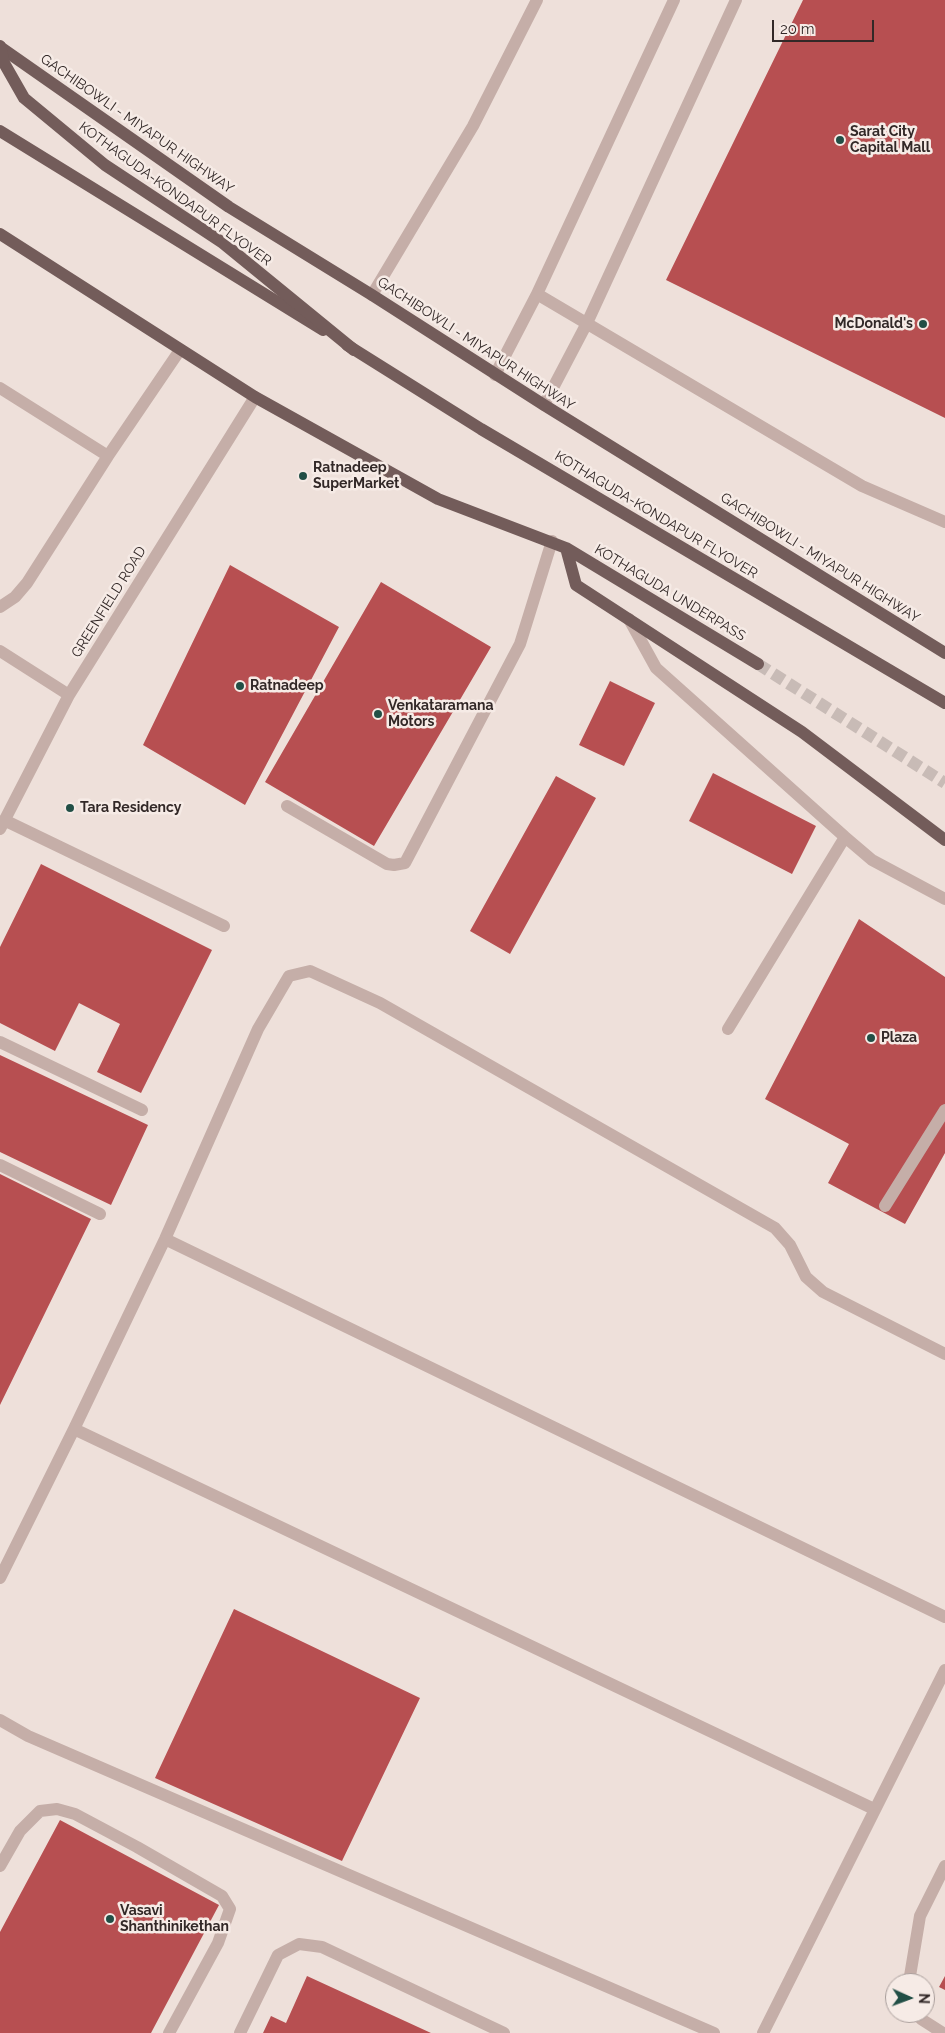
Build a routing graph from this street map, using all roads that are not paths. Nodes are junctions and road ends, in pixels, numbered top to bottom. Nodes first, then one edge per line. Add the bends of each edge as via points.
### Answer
1 (537, 0) edge
2 (674, 0) edge
3 (736, 0) edge
4 (0, 46) edge
5 (0, 131) edge
6 (0, 234) edge
7 (537, 294) junction
8 (372, 295) junction
9 (587, 323) junction
10 (180, 350) junction
11 (354, 350) junction
12 (495, 375) junction
13 (0, 388) edge
14 (255, 397) junction
15 (544, 405) junction
16 (108, 456) junction
17 (945, 522) edge
18 (552, 541) junction
19 (566, 548) junction
20 (0, 606) edge
21 (629, 620) junction
22 (0, 651) edge
23 (945, 653) edge
24 (758, 664) tunnel mouth
25 (69, 695) junction
26 (945, 703) edge
27 (288, 806) dead end
28 (2, 825) edge
29 (845, 837) junction
30 (945, 840) edge
31 (945, 899) edge
32 (224, 926) dead end
33 (728, 1029) dead end
34 (0, 1042) edge
35 (142, 1110) dead end
36 (945, 1110) edge
37 (0, 1164) edge
38 (885, 1206) dead end
39 (100, 1214) dead end
40 (166, 1239) junction
41 (945, 1354) edge
42 (74, 1429) junction
43 (0, 1578) edge
44 (945, 1617) edge
45 (945, 1670) edge
46 (0, 1720) edge
47 (874, 1809) junction
48 (0, 1866) edge
49 (945, 1866) edge
50 (910, 1973) edge
51 (927, 2023) edge
52 (169, 2033) edge
53 (240, 2033) edge
54 (504, 2033) edge
55 (714, 2033) edge
56 (763, 2033) edge
57 (943, 2033) edge

1 - 8 street via 473,126
2 - 7 street
3 - 9 street
4 - 8 main road, GACHIBOWLI - MIYAPUR HIGHWAY via 229,207
4 - 11 main road, KOTHAGUDA-KONDAPUR FLYOVER, bridge via 4,63 24,98 105,164 223,243
5 - 11 main road, KOTHAGUDA-KONDAPUR FLYOVER, bridge
6 - 10 main road
7 - 9 street
7 - 12 street
8 - 12 main road, GACHIBOWLI - MIYAPUR HIGHWAY
9 - 15 street
9 - 17 street via 862,486
10 - 14 main road
10 - 16 street
11 - 26 main road, KOTHAGUDA-KONDAPUR FLYOVER via 481,429
12 - 15 main road, GACHIBOWLI - MIYAPUR HIGHWAY
13 - 16 street
14 - 18 main road via 438,499
14 - 25 street, GREENFIELD ROAD
15 - 23 main road, GACHIBOWLI - MIYAPUR HIGHWAY
16 - 20 street via 26,583 15,597
18 - 19 main road
18 - 27 street via 520,644 405,862 387,864
19 - 21 main road via 576,585
19 - 24 main road, KOTHAGUDA UNDERPASS
21 - 29 street via 656,668
21 - 30 main road via 802,732
22 - 25 street
25 - 28 street, GREENFIELD ROAD
28 - 32 street
29 - 31 street via 872,860
29 - 33 street
34 - 35 street
36 - 38 street
37 - 39 street
40 - 41 street via 258,1029 289,976 310,971 380,1003 775,1228 790,1245 806,1277 823,1292
40 - 42 street
40 - 44 street
42 - 43 street
42 - 47 street
45 - 47 street
46 - 55 street via 28,1736
47 - 56 street
48 - 52 street via 20,1831 40,1811 57,1809 75,1814 114,1834 222,1896 230,1909 218,1943
49 - 50 street via 920,1916
51 - 57 street
53 - 54 street via 278,1955 299,1944 322,1947

